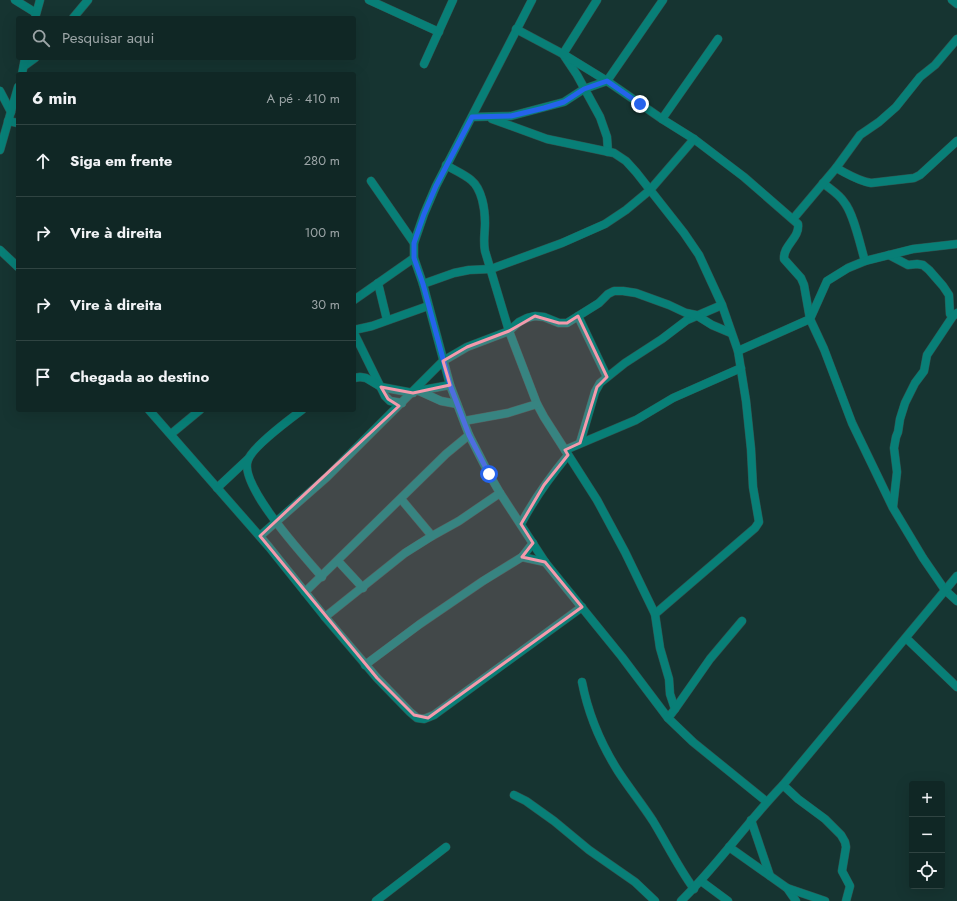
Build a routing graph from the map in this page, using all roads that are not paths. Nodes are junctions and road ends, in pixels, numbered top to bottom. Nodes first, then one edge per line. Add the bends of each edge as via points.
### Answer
1 (15, 0) edge
2 (40, 0) edge
3 (88, 0) edge
4 (369, 0) edge
5 (453, 0) edge
6 (532, 0) edge
7 (596, 0) edge
8 (664, 0) edge
9 (952, 0) edge
10 (957, 4) edge
11 (36, 15) edge
12 (75, 16) edge
13 (516, 29) junction
14 (439, 32) junction
15 (718, 39) dead end
16 (957, 39) edge
17 (563, 54) junction
18 (32, 60) edge
19 (424, 64) dead end
20 (24, 66) edge
21 (607, 81) junction
22 (584, 89) junction
23 (0, 91) edge
24 (16, 93) edge
25 (10, 112) junction
26 (472, 117) junction
27 (487, 117) junction
28 (662, 119) junction
29 (8, 121) junction
30 (16, 122) edge
31 (694, 139) junction
32 (957, 141) edge
33 (0, 149) edge
34 (608, 152) junction
35 (446, 165) junction
36 (836, 168) junction
37 (371, 181) dead end
38 (822, 184) junction
39 (650, 190) junction
40 (793, 219) junction
41 (414, 243) junction
42 (957, 244) edge
43 (0, 250) edge
44 (889, 255) junction
45 (414, 258) junction
46 (865, 261) junction
47 (16, 265) edge
48 (491, 269) junction
49 (378, 283) junction
50 (423, 284) junction
51 (356, 299) edge
52 (722, 305) junction
53 (428, 306) junction
54 (955, 314) edge
55 (696, 315) junction
56 (578, 316) junction
57 (810, 319) junction
58 (387, 320) junction
59 (356, 329) edge
60 (509, 331) junction
61 (731, 333) junction
62 (356, 337) edge
63 (738, 351) junction
64 (443, 362) junction
65 (741, 368) junction
66 (607, 377) junction
67 (356, 378) edge
68 (450, 385) junction
69 (381, 387) junction
70 (415, 392) junction
71 (402, 403) junction
72 (457, 404) junction
73 (538, 404) junction
74 (151, 412) edge
75 (198, 412) edge
76 (300, 412) edge
77 (464, 421) junction
78 (171, 434) junction
79 (469, 435) junction
80 (580, 442) junction
81 (566, 452) junction
82 (248, 460) junction
83 (573, 464) junction
84 (559, 466) junction
85 (217, 488) junction
86 (500, 493) junction
87 (401, 499) junction
88 (893, 508) junction
89 (275, 521) junction
90 (521, 524) junction
91 (260, 536) junction
92 (432, 536) junction
93 (533, 542) junction
94 (522, 557) junction
95 (338, 561) junction
96 (545, 562) junction
97 (957, 576) edge
98 (322, 577) junction
99 (362, 588) junction
100 (945, 590) junction
101 (305, 592) junction
102 (957, 601) edge
103 (582, 607) junction
104 (656, 614) junction
105 (325, 617) junction
106 (742, 621) dead end
107 (906, 638) junction
108 (366, 666) junction
109 (582, 682) dead end
110 (957, 687) edge
111 (675, 709) junction
112 (668, 718) junction
113 (783, 785) junction
114 (514, 794) dead end
115 (767, 802) junction
116 (751, 820) junction
117 (446, 847) dead end
118 (729, 847) junction
119 (770, 876) junction
120 (702, 881) junction
121 (787, 888) junction
122 (694, 889) junction
123 (376, 901) edge
124 (655, 901) edge
125 (681, 901) edge
126 (728, 901) edge
127 (796, 901) edge
128 (825, 901) edge
129 (846, 901) edge

1 - 11 street
2 - 11 street
3 - 12 street
4 - 14 street
5 - 14 street
6 - 13 street
7 - 17 street
8 - 21 street
9 - 10 street
13 - 17 street
13 - 26 street
14 - 19 street
15 - 28 street
16 - 36 street via 935,65 920,77 896,107 860,135
17 - 21 street
17 - 22 street
18 - 20 street
21 - 22 street
21 - 28 street
22 - 27 street via 564,102 544,108 511,116
22 - 34 street via 600,117 607,137
23 - 25 street
24 - 25 street
25 - 29 street
26 - 27 street
26 - 35 street
27 - 34 street via 564,144
28 - 31 street
29 - 30 street
29 - 33 street
31 - 39 street
31 - 40 street via 744,176
32 - 36 street via 914,178 871,183 856,179
34 - 39 street via 626,161
35 - 41 street
35 - 48 street via 470,179 477,187 485,208 484,245
36 - 38 street
37 - 41 street
38 - 40 street
38 - 46 street via 844,201 856,228
39 - 48 street via 626,210 594,230
39 - 52 street via 699,256
40 - 57 street via 798,224 798,232 784,251 784,259 801,278
41 - 45 street
42 - 44 street via 913,249
43 - 47 street
44 - 46 street
44 - 54 street via 908,264 923,265 929,270 948,295 950,314
45 - 49 street
45 - 50 street
46 - 57 street via 827,281
48 - 50 street via 454,273
48 - 60 street
49 - 51 street
49 - 58 street
50 - 53 street
52 - 55 street
52 - 61 street
53 - 58 street
53 - 64 street
54 - 88 street via 927,355 924,371 905,403 894,448 896,472
55 - 56 street via 636,293 614,291
55 - 61 street
55 - 66 street
56 - 60 street via 567,323 535,316 519,322
56 - 66 street
57 - 63 street
57 - 88 street via 852,423
58 - 59 street
60 - 64 street via 467,347
60 - 73 street
61 - 63 street
62 - 69 street
63 - 65 street
64 - 68 street
64 - 70 street
65 - 80 street via 673,398 636,420
65 - 104 street via 759,522
66 - 80 street via 597,386
67 - 69 street via 366,378
68 - 70 street
68 - 72 street
69 - 70 street
69 - 71 street via 390,401
70 - 71 street
70 - 72 street
71 - 89 street via 327,476
72 - 77 street
73 - 77 street via 508,413
73 - 81 street
74 - 78 street
75 - 78 street
76 - 82 street via 262,442
77 - 79 street
78 - 85 street
79 - 86 street
79 - 87 street
80 - 81 street
81 - 83 street
81 - 84 street
82 - 85 street
82 - 89 street via 247,467 254,489
83 - 84 street
83 - 104 street via 625,552
84 - 90 street via 533,501
85 - 91 street
86 - 90 street
86 - 92 street
87 - 92 street
87 - 95 street
88 - 100 street
89 - 91 street
89 - 98 street
90 - 93 street
91 - 101 street
92 - 99 street via 405,553
93 - 94 street
93 - 96 street
94 - 96 street
94 - 108 street via 432,616
95 - 98 street
95 - 99 street
96 - 103 street
97 - 100 street
98 - 101 street
99 - 105 street
100 - 102 street
100 - 107 street
101 - 105 street
103 - 108 street via 434,715 424,719 417,718 410,712
103 - 112 street
104 - 111 street via 660,648
105 - 108 street
106 - 111 street via 710,659
107 - 110 street
107 - 113 street
109 - 122 street via 589,711 607,752
111 - 112 street
112 - 115 street via 693,742
113 - 115 street
113 - 129 street via 825,819 845,842 842,870 850,886
114 - 124 street via 635,882
115 - 116 street
116 - 118 street
116 - 119 street
117 - 123 street
118 - 119 street
118 - 120 street
119 - 121 street
120 - 122 street
120 - 126 street
121 - 127 street
121 - 128 street
122 - 125 street

